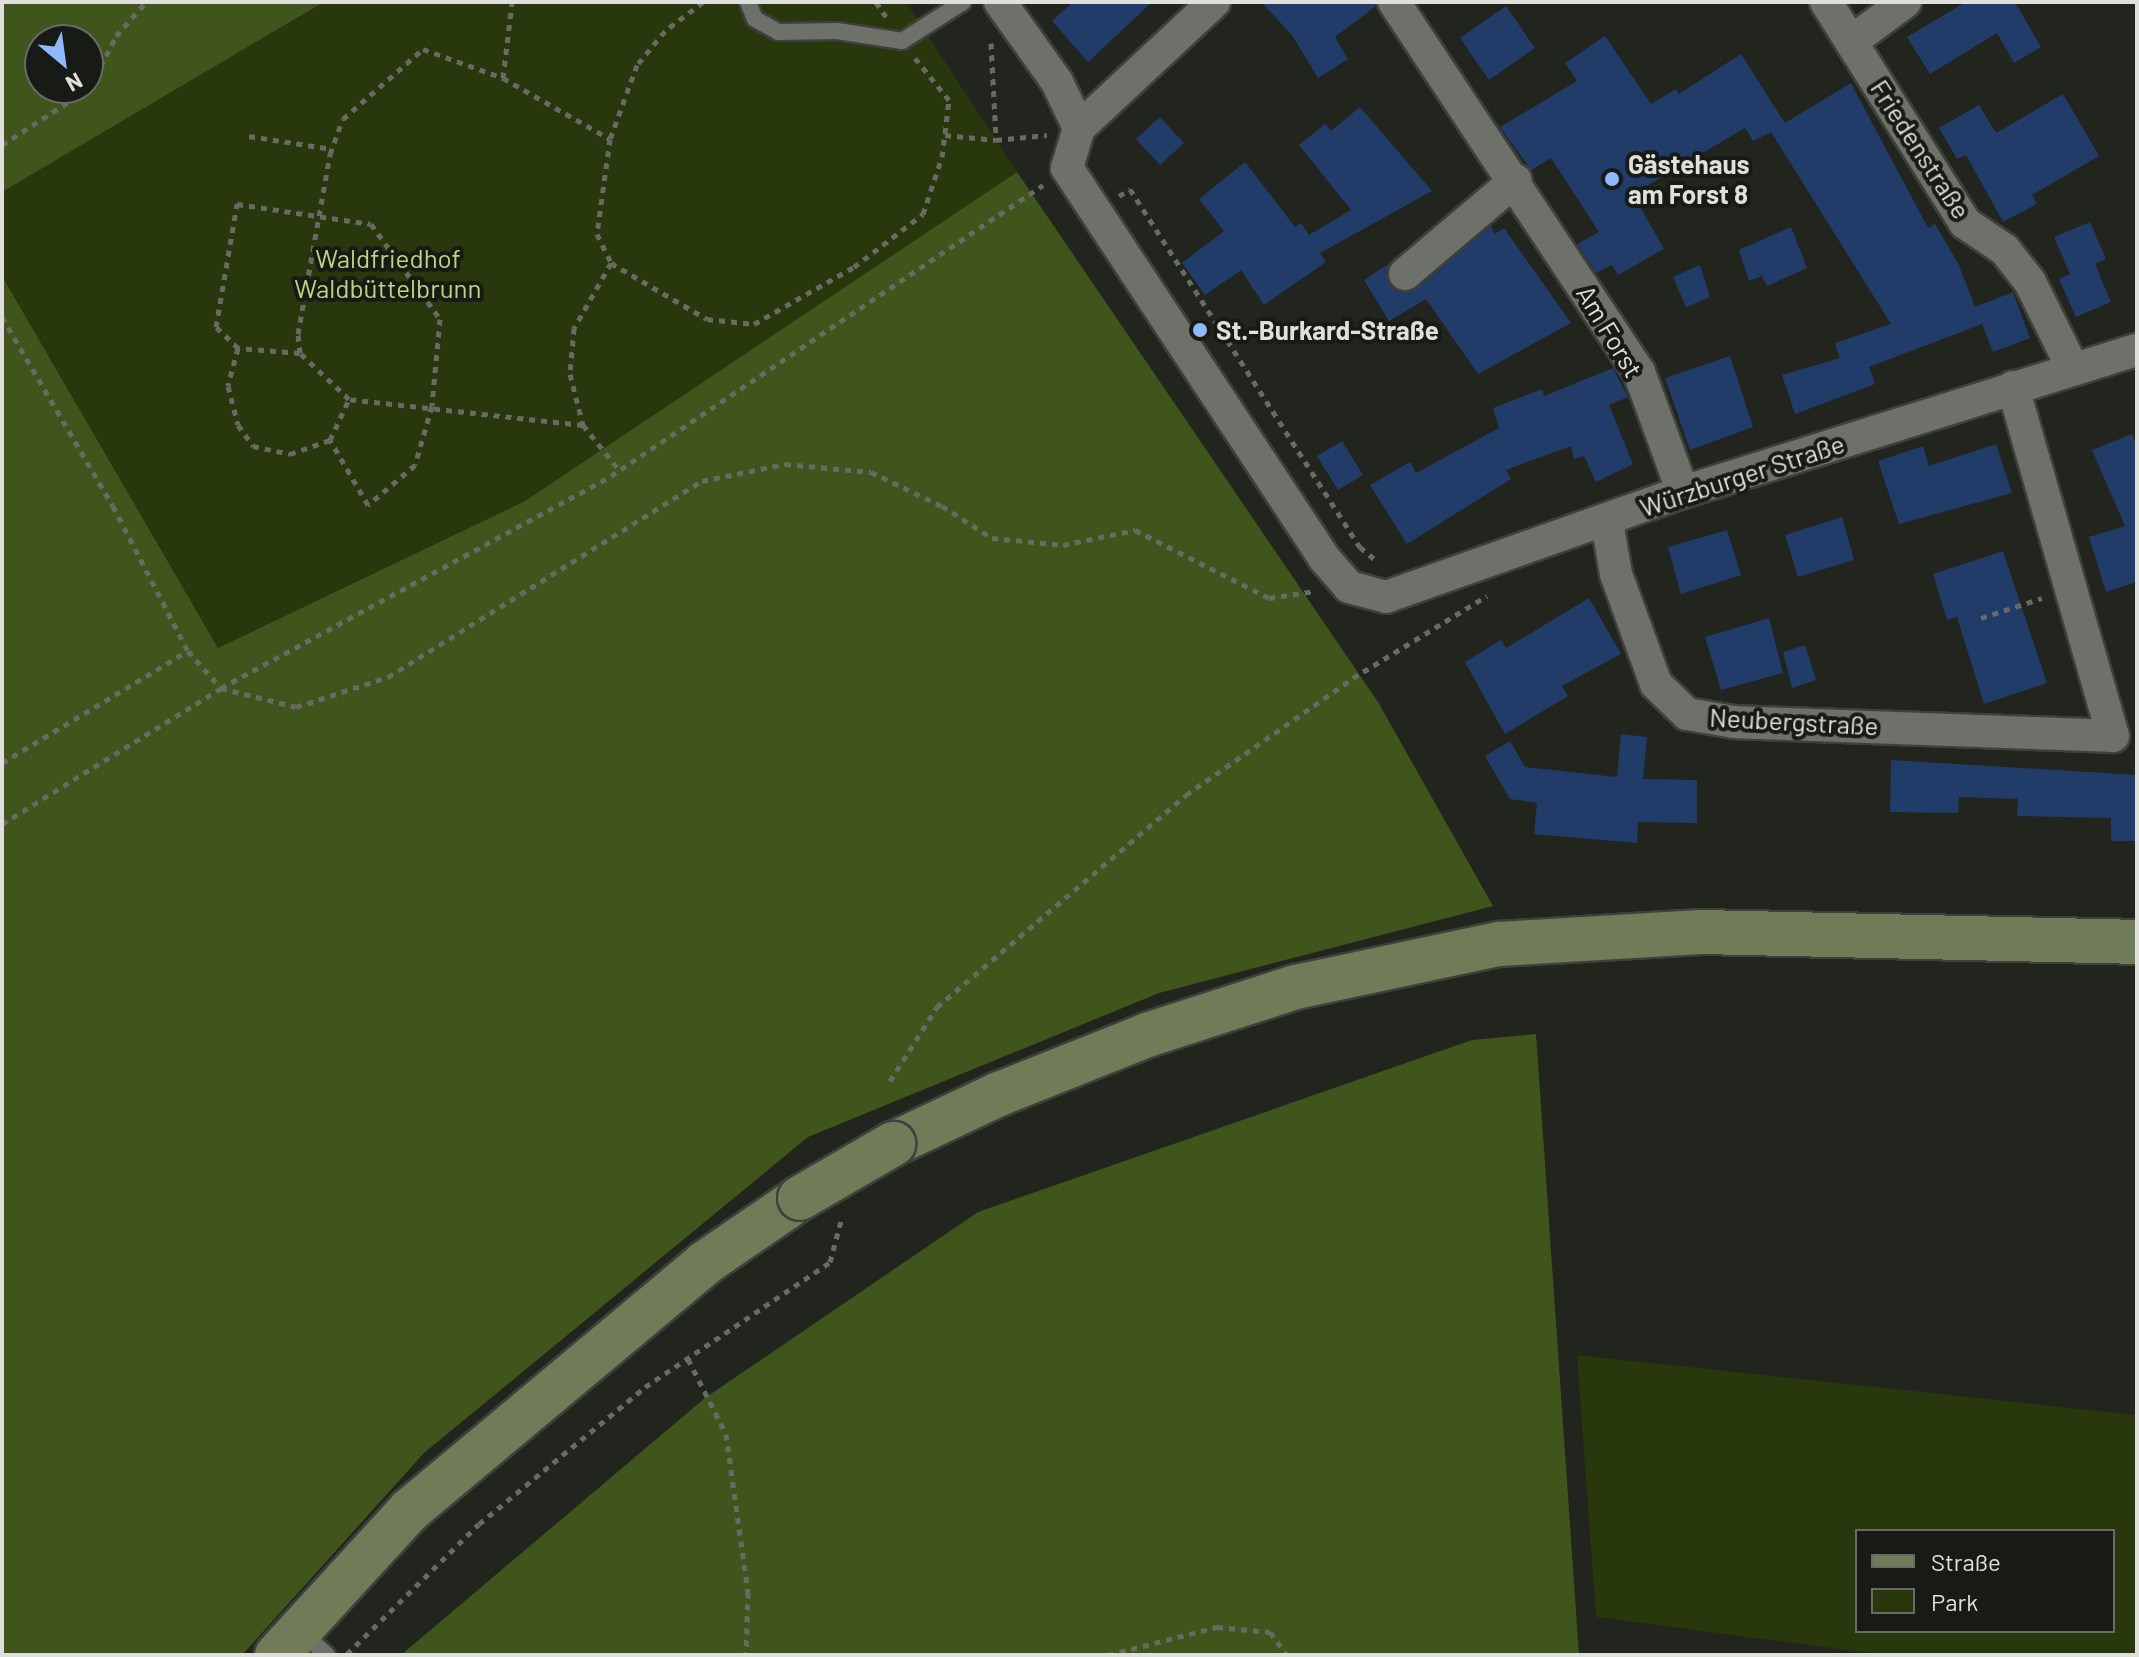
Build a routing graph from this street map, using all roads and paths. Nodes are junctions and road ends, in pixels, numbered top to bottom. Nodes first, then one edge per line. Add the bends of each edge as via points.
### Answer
1 (146, 2) edge
2 (512, 2) edge
3 (703, 2) edge
4 (748, 2) edge
5 (963, 2) edge
6 (1000, 2) edge
7 (1214, 2) edge
8 (1394, 2) edge
9 (1826, 2) edge
10 (1905, 2) edge
11 (991, 33) dead end
12 (902, 41) junction
13 (1852, 41) junction
14 (503, 78) junction
15 (1079, 128) junction
16 (945, 135) junction
17 (249, 136) dead end
18 (610, 139) junction
19 (1029, 139) dead end
20 (996, 140) junction
21 (2, 145) edge
22 (332, 149) junction
23 (1067, 168) junction
24 (1516, 180) junction
25 (1095, 210) junction
26 (320, 214) junction
27 (611, 263) junction
28 (1405, 274) dead end
29 (2, 317) edge
30 (238, 348) junction
31 (2137, 350) edge
32 (300, 353) junction
33 (2073, 369) junction
34 (2013, 387) junction
35 (349, 399) junction
36 (432, 406) junction
37 (583, 425) junction
38 (330, 440) junction
39 (619, 470) junction
40 (1683, 492) junction
41 (1607, 522) junction
42 (1349, 587) junction
43 (1500, 587) dead end
44 (2073, 588) junction
45 (1409, 589) junction
46 (1981, 618) dead end
47 (188, 651) junction
48 (221, 688) junction
49 (2125, 737) edge
50 (2, 763) edge
51 (2, 824) edge
52 (2137, 942) edge
53 (890, 1081) dead end
54 (844, 1210) dead end
55 (688, 1359) junction
56 (301, 1647) edge
57 (347, 1655) edge
58 (746, 1655) edge
59 (1108, 1655) edge
60 (1287, 1655) edge

1 - 21 path via 116,36 90,88
2 - 14 path
3 - 18 path via 665,31 637,65
4 - 12 lane via 755,19 778,32 837,31
5 - 12 lane
6 - 15 street via 1057,82
7 - 15 street
8 - 24 street, Am Forst
9 - 13 street, Friedenstraße
10 - 13 street
11 - 20 path
12 - 16 path via 949,100
13 - 33 street, Friedenstraße via 1965,223 2005,250 2030,282
14 - 18 path
14 - 22 path via 423,49 343,119
15 - 23 street
16 - 20 path
16 - 27 path via 923,214 854,267 754,324 707,319
17 - 22 path
18 - 27 path via 597,234
19 - 20 path
22 - 26 path
23 - 25 street
23 - 39 path
24 - 28 street
24 - 40 street, Am Forst via 1639,372
25 - 42 street via 1324,558
25 - 45 path via 1130,189 1360,547
26 - 30 path via 237,204 216,327
26 - 32 path via 298,334
26 - 36 path via 371,224 440,319
27 - 37 path via 574,328 570,374
29 - 47 path via 113,506
30 - 32 path
30 - 38 path via 228,386 238,425 253,446 290,454
31 - 33 street, Würzburger Straße
32 - 35 path
33 - 34 street, Würzburger Straße
34 - 40 street, Würzburger Straße
34 - 44 street, Neubergstraße
35 - 36 path
35 - 38 path
36 - 37 path
36 - 38 path via 415,465 368,505
37 - 39 path
39 - 48 path
40 - 41 street, Würzburger Straße
41 - 45 street, Würzburger Straße
41 - 49 street, Neubergstraße via 1616,574 1656,684 1687,714 1734,722
42 - 45 street, Würzburger Straße via 1386,597
42 - 48 path via 1269,598 1135,530 1063,545 992,538 942,506 871,472 785,464 702,481 388,677 296,707
43 - 53 path via 1353,678 1186,795 937,1007
44 - 46 path
44 - 49 street, Neubergstraße
47 - 48 path
47 - 50 path
48 - 51 path
52 - 56 main road, bridge via 1701,932 1499,944 1296,987 1147,1035 999,1094 893,1144 800,1198 705,1263 410,1510
54 - 55 path via 830,1262
55 - 57 path via 645,1387 479,1524
55 - 58 path via 726,1434 748,1592
59 - 60 path via 1217,1627 1270,1632

